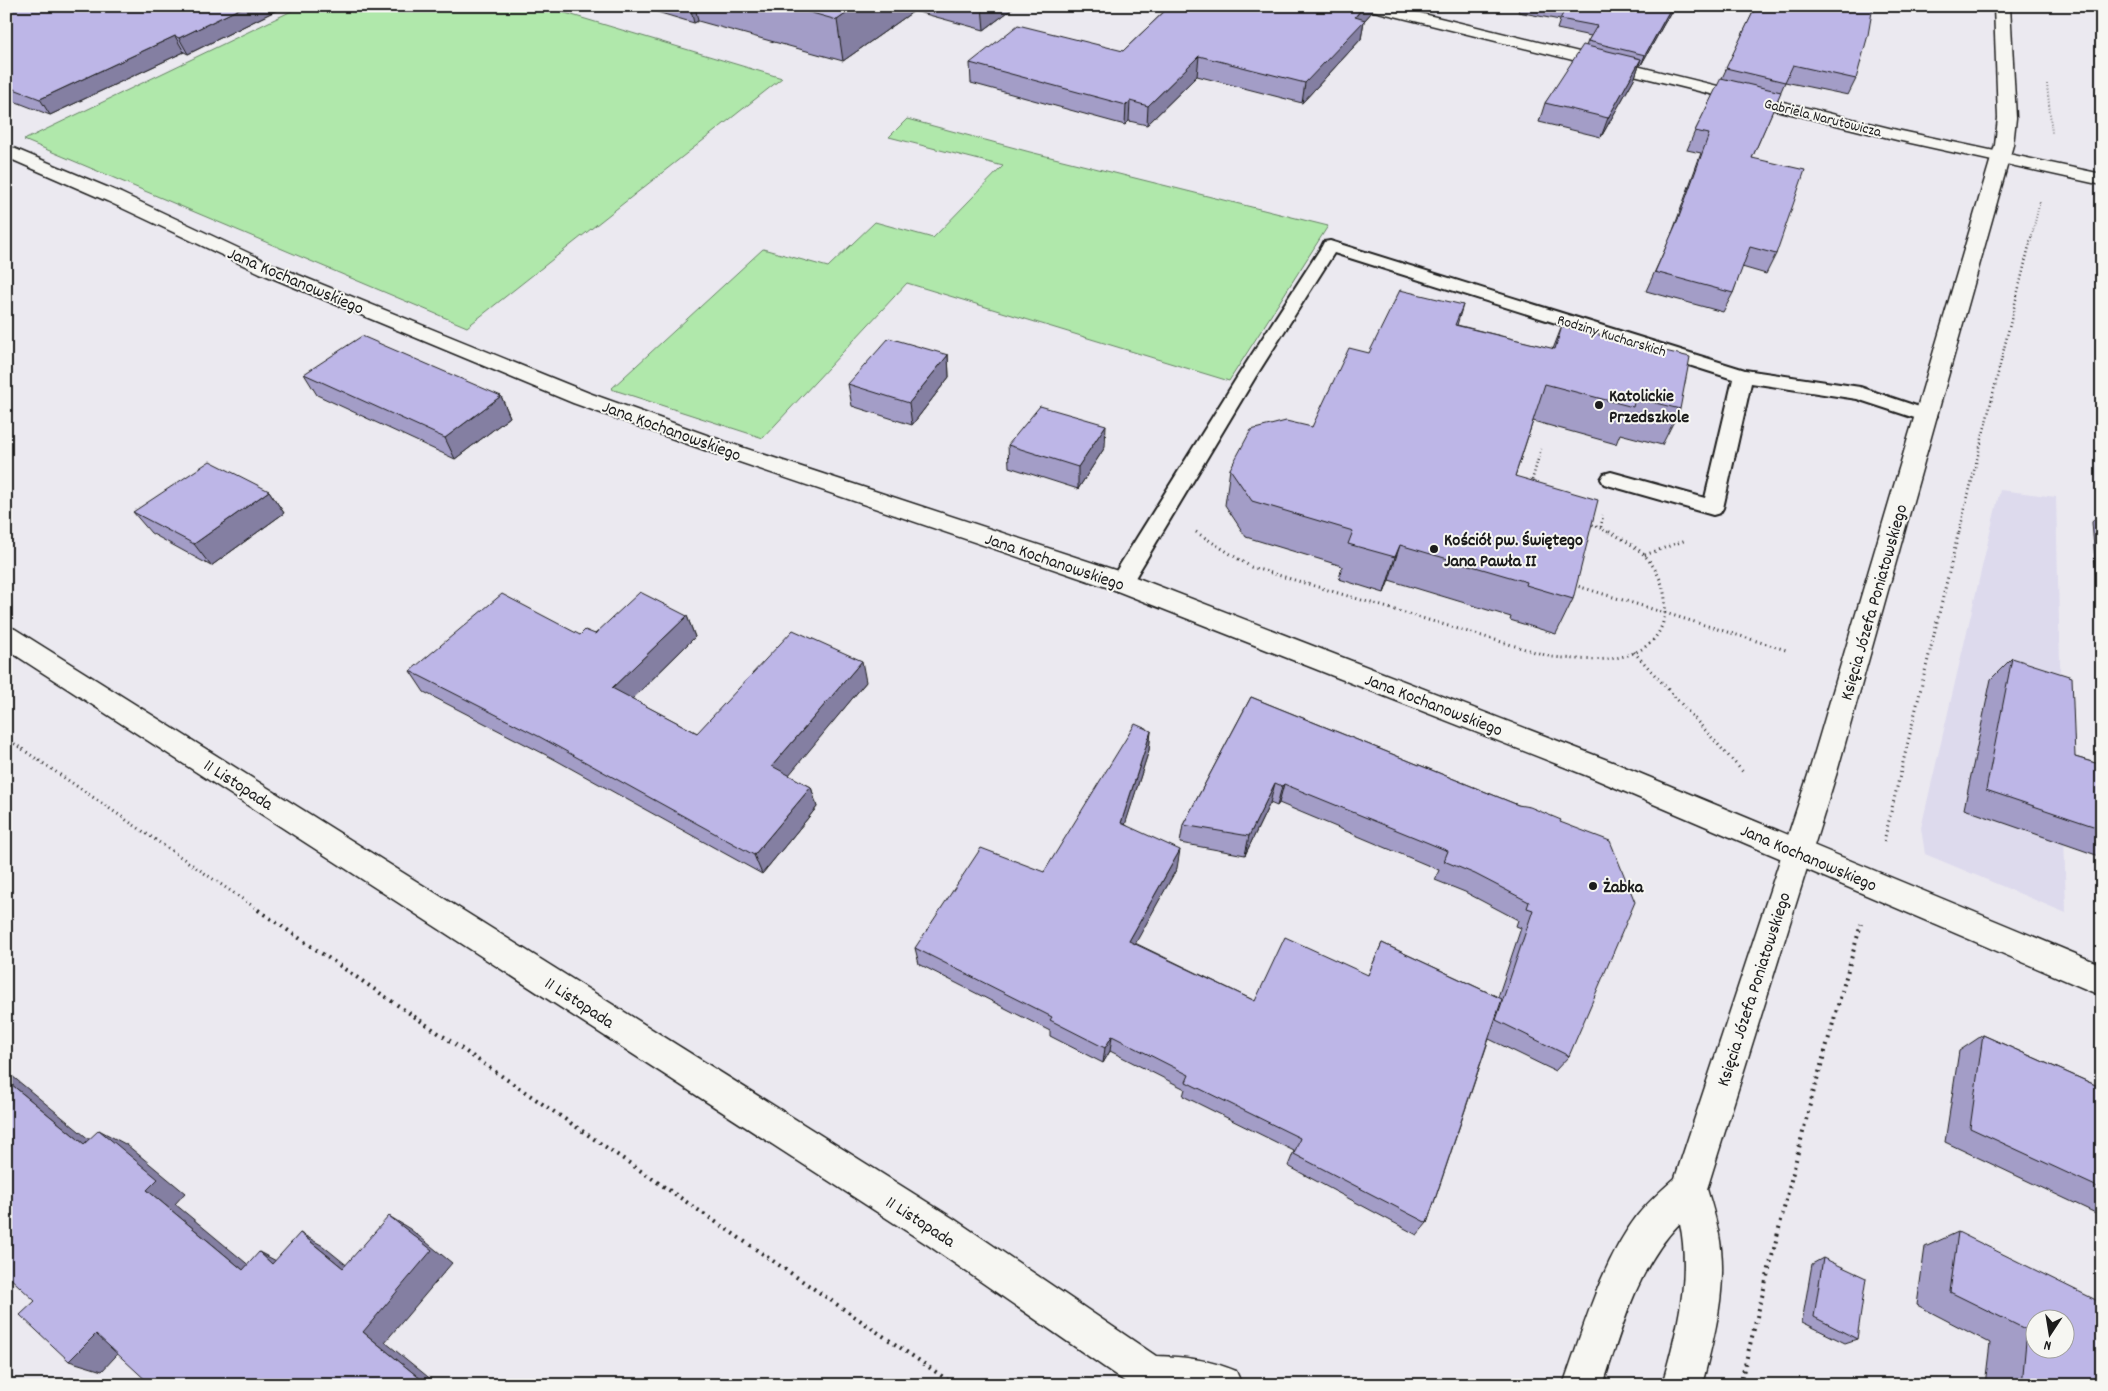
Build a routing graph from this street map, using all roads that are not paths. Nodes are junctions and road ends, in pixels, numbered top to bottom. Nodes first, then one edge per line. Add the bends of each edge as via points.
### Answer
1 (1371, 6) edge
2 (2002, 6) edge
3 (6, 150) edge
4 (2002, 157) junction
5 (2102, 180) edge
6 (1744, 376) junction
7 (1927, 416) junction
8 (1612, 479) dead end
9 (1121, 582) junction
10 (6, 636) edge
11 (1798, 852) junction
12 (2102, 980) edge
13 (1689, 1189) junction
14 (1151, 1380) edge
15 (1222, 1385) edge
16 (1583, 1385) edge
17 (1682, 1385) edge

1 - 4 street, Gabriela Narutowicza via 1869,128
2 - 4 street, Księcia Józefa Poniatowskiego via 2007,118
3 - 9 street, Jana Kochanowskiego via 114,196 267,270 581,398
4 - 5 street, Gabriela Narutowicza
4 - 7 street, Księcia Józefa Poniatowskiego
6 - 7 lane, Rodziny Kucharskich via 1860,393
6 - 8 lane via 1713,508
6 - 9 lane, Rodziny Kucharskich via 1330,246
7 - 11 street, Księcia Józefa Poniatowskiego
9 - 11 street, Jana Kochanowskiego via 1605,771
10 - 14 street, 11 Listopada via 941,1232
11 - 12 street, Jana Kochanowskiego
11 - 13 street, Księcia Józefa Poniatowskiego
13 - 16 street, Księcia Józefa Poniatowskiego via 1666,1210 1637,1249 1612,1304
13 - 17 street via 1700,1228 1703,1257 1693,1345
14 - 15 street, 11 Listopada via 1194,1376

